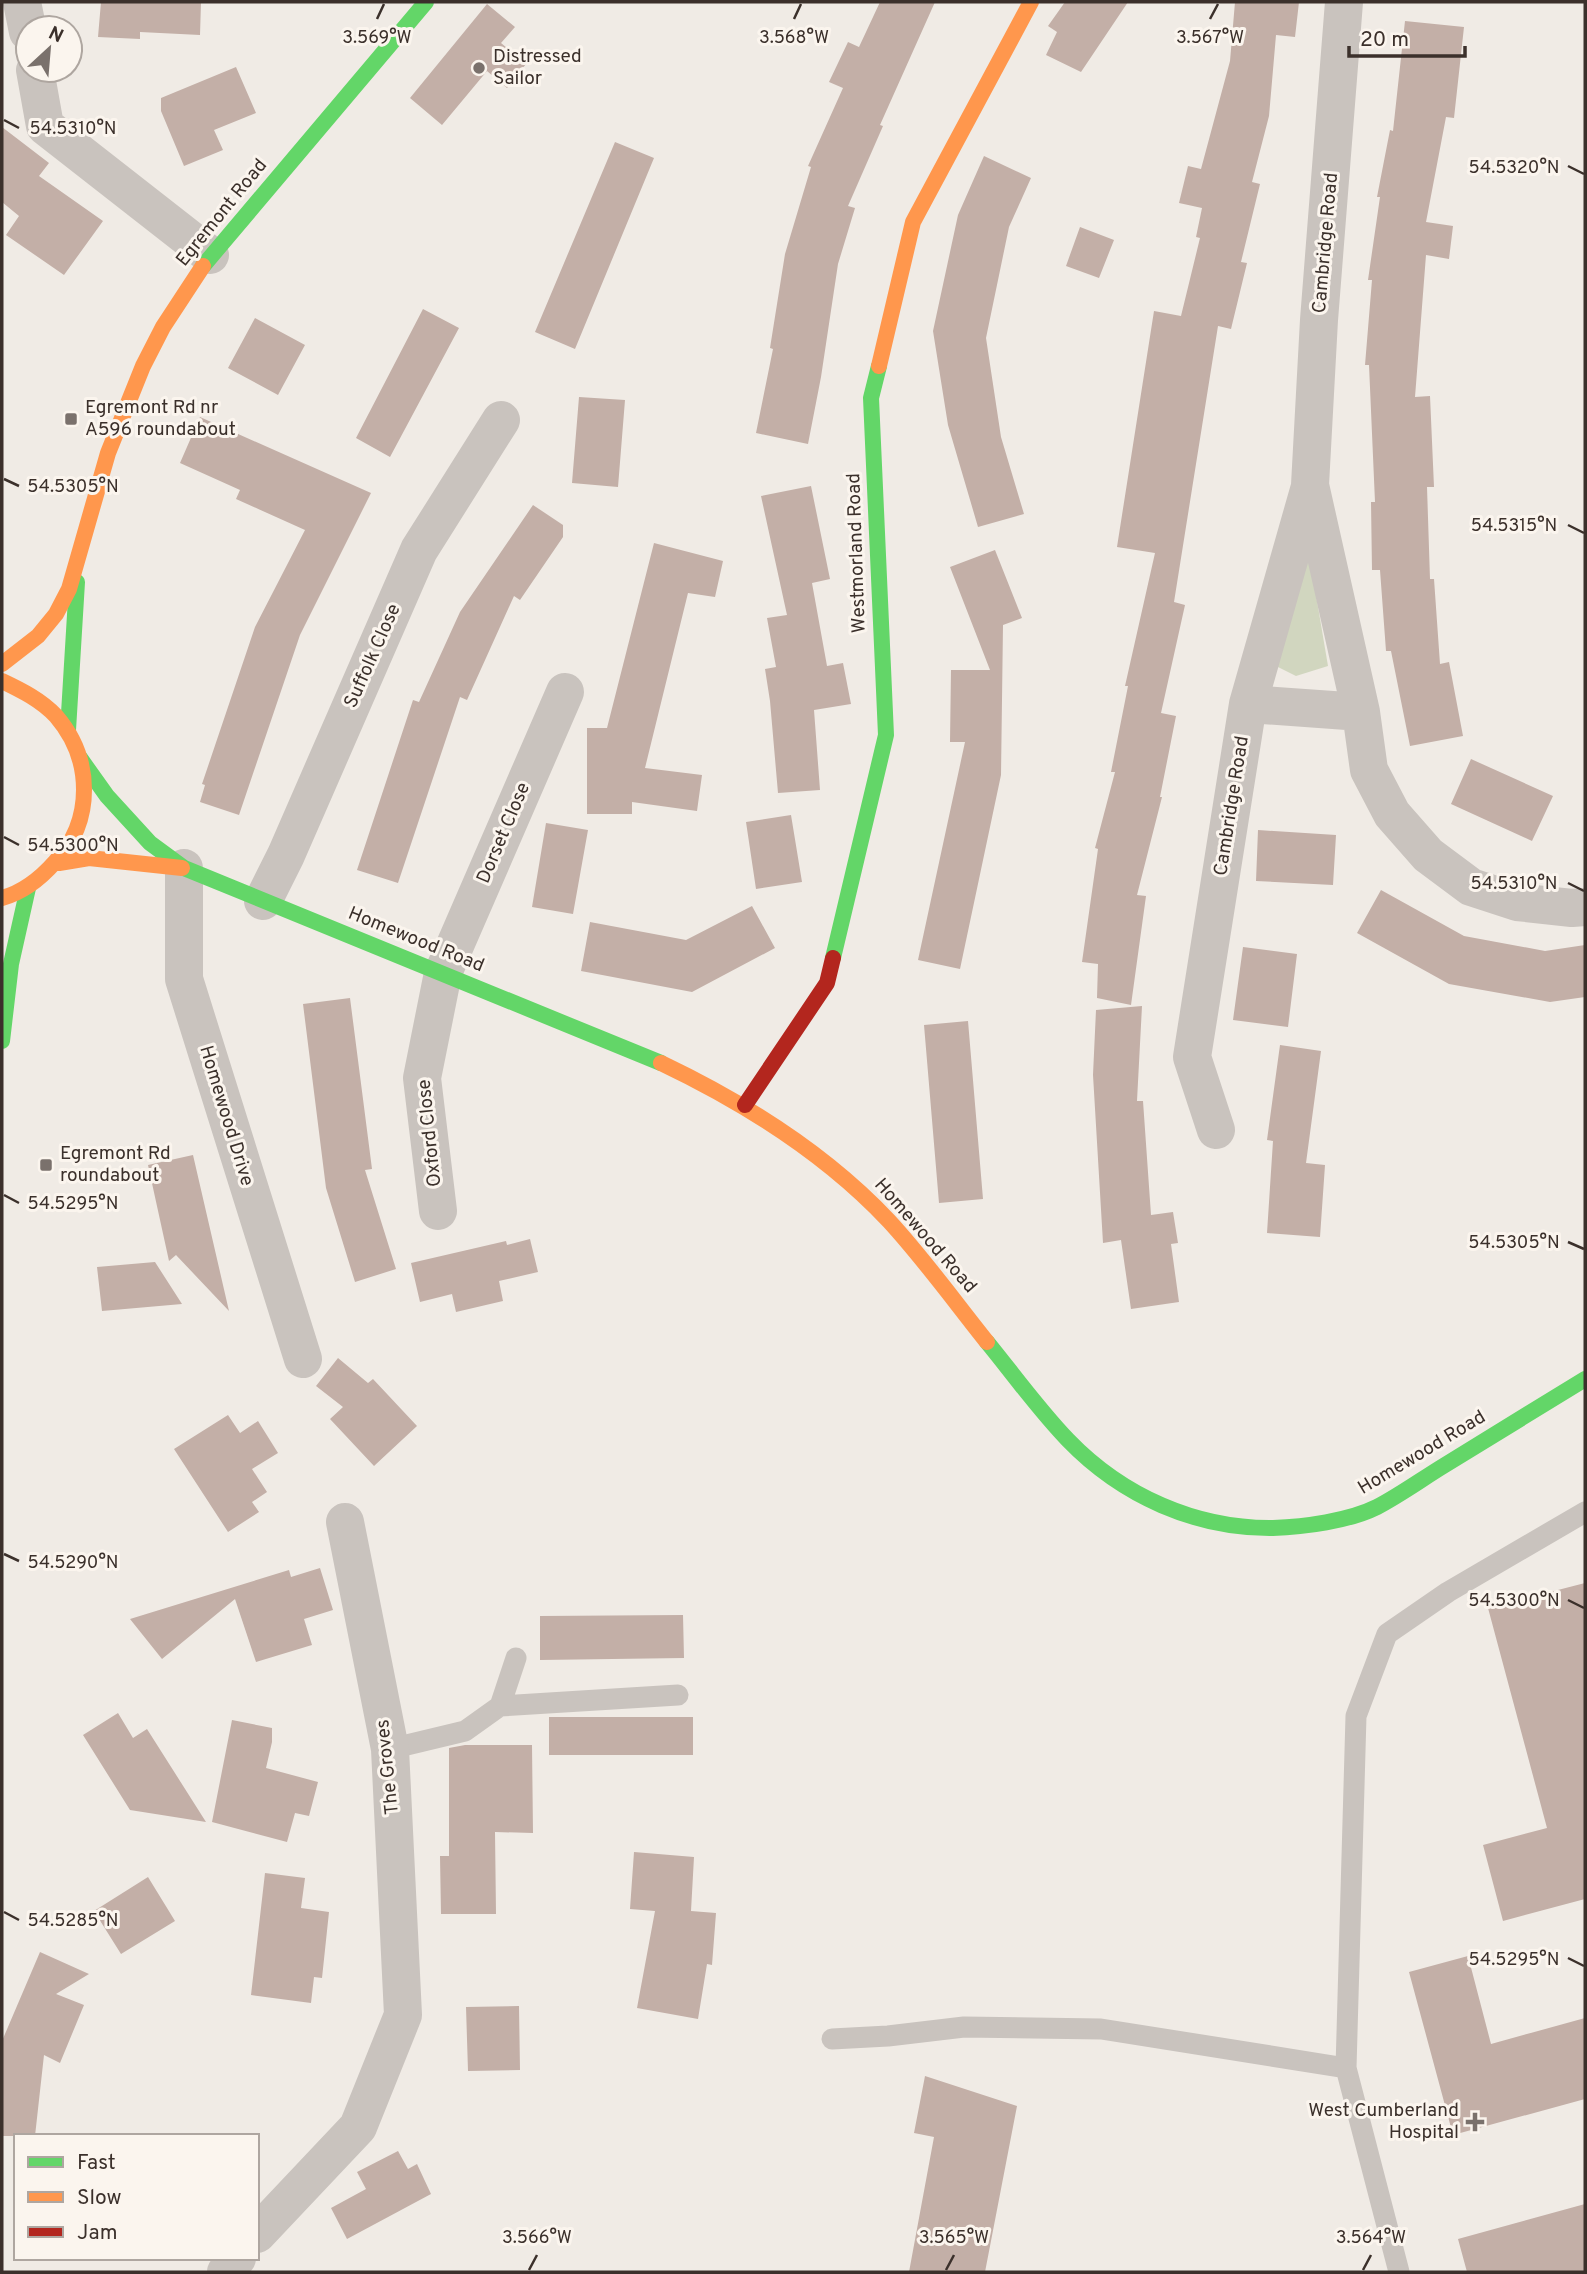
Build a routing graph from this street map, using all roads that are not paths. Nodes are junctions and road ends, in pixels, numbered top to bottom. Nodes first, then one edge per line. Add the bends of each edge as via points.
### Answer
1 (426, 2) edge
2 (1031, 2) edge
3 (1344, 2) edge
4 (38, 84) edge
5 (210, 255) junction
6 (501, 420) dead end
7 (1310, 485) junction
8 (78, 562) junction
9 (2, 664) edge
10 (2, 681) edge
11 (565, 692) dead end
12 (1248, 704) junction
13 (1361, 712) junction
14 (68, 730) junction
15 (80, 758) junction
16 (59, 863) junction
17 (184, 868) junction
18 (28, 888) junction
19 (2, 898) edge
20 (263, 901) junction
21 (1585, 907) edge
22 (443, 973) junction
23 (2, 1041) edge
24 (745, 1105) junction
25 (1216, 1130) dead end
26 (438, 1211) dead end
27 (303, 1359) dead end
28 (1585, 1379) edge
29 (1585, 1512) edge
30 (345, 1522) dead end
31 (516, 1658) dead end
32 (678, 1695) dead end
33 (500, 1706) junction
34 (390, 1749) junction
35 (832, 2039) dead end
36 (1346, 2068) junction
37 (259, 2232) edge
38 (1399, 2272) edge

1 - 5 main road, Egremont Road
2 - 24 main road, Westmorland Road via 913,222 871,398 886,735 827,983
3 - 7 street, Cambridge Road
4 - 5 street via 45,126
5 - 8 main road, Egremont Road via 163,327 125,407
6 - 20 street, Suffolk Close via 419,550
7 - 12 street, Cambridge Road
7 - 13 street, Cambridge Road
8 - 9 main road via 56,614 38,636
8 - 14 main road
10 - 14 main road via 39,699
11 - 22 street, Dorset Close
12 - 13 street
12 - 25 street, Cambridge Road via 1192,1057
13 - 21 street, Cambridge Road via 1369,770 1392,814 1428,855 1471,887 1517,902
14 - 15 main road
15 - 16 main road via 85,802 76,834
15 - 17 main road via 150,843
16 - 17 main road via 89,858
16 - 18 main road
17 - 20 main road, Homewood Road
17 - 27 street, Homewood Drive via 184,979
18 - 19 main road
18 - 23 main road via 13,946
20 - 22 main road, Homewood Road
22 - 24 main road, Homewood Road via 655,1060
22 - 26 street, Oxford Close via 422,1078
24 - 28 main road, Homewood Road via 794,1137 882,1213 1069,1441 1096,1467 1158,1506 1193,1518 1229,1527 1267,1529 1340,1521 1375,1508
29 - 36 lane via 1448,1592 1387,1634 1356,1716
30 - 34 street, The Groves
31 - 33 lane
32 - 33 lane
33 - 34 lane via 466,1731
34 - 37 street, The Groves via 403,2015 358,2127
35 - 36 lane via 964,2027 1101,2029
36 - 38 lane

